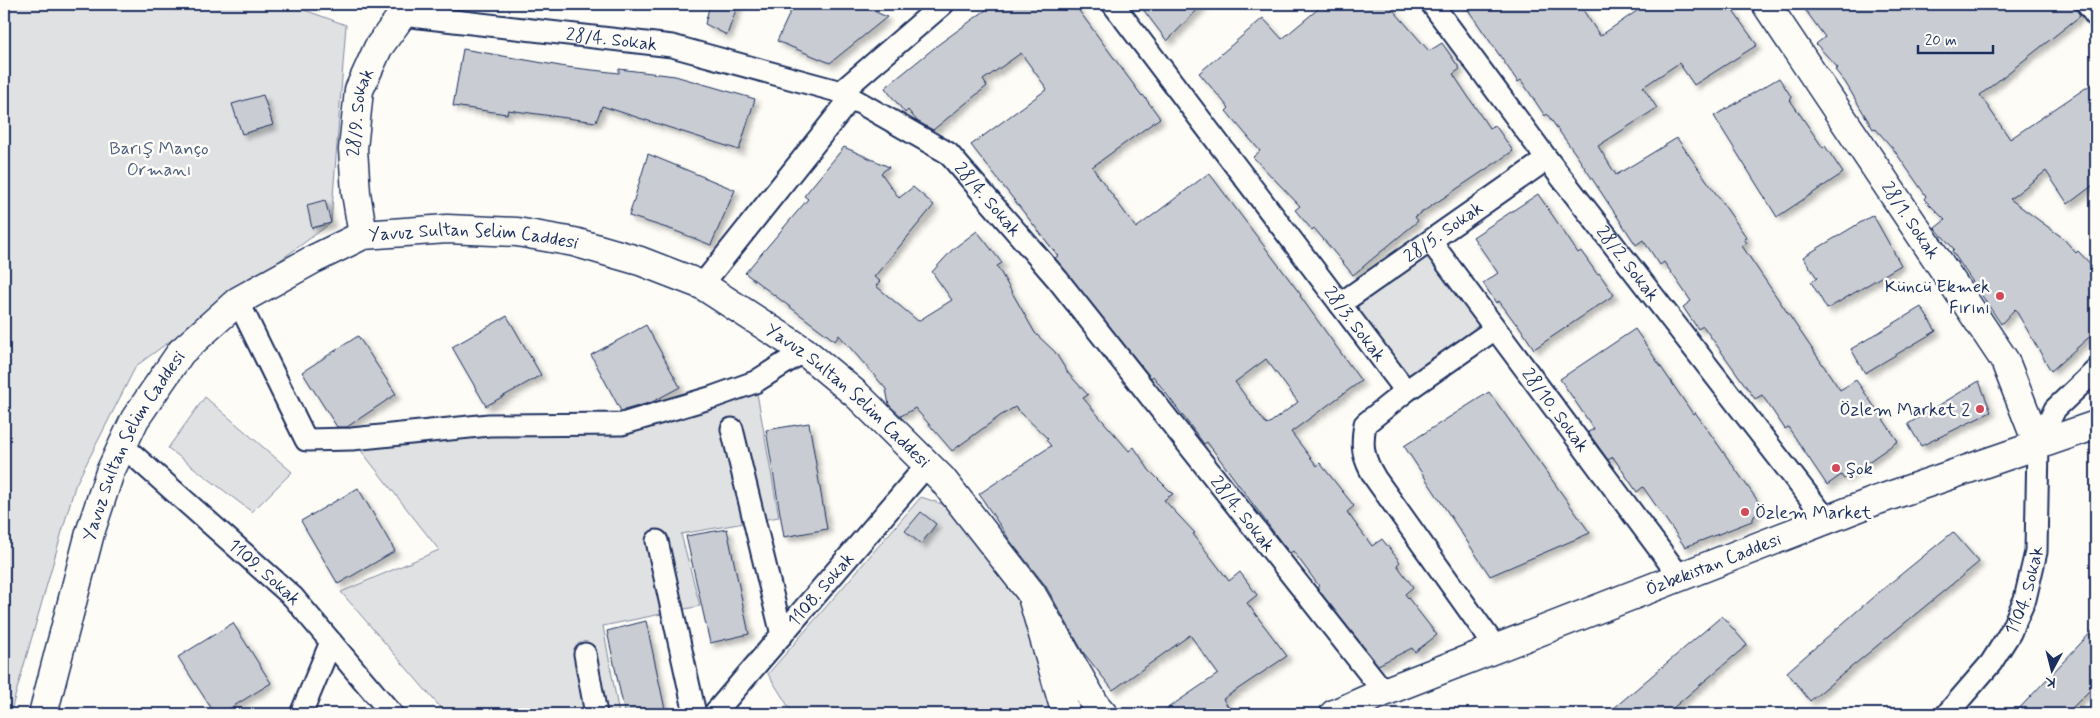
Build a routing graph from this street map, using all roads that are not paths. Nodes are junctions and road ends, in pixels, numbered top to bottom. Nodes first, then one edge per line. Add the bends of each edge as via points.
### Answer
1 (943, 4) edge
2 (1113, 4) edge
3 (1432, 4) edge
4 (1766, 4) edge
5 (2087, 4) edge
6 (407, 9) edge
7 (2096, 16) edge
8 (846, 95) junction
9 (1548, 158) junction
10 (363, 236) junction
11 (1431, 242) junction
12 (702, 285) junction
13 (238, 301) junction
14 (1340, 304) junction
15 (1495, 329) junction
16 (804, 351) junction
17 (2096, 370) edge
18 (1406, 391) junction
19 (2096, 425) edge
20 (732, 429) dead end
21 (122, 445) junction
22 (2038, 445) junction
23 (927, 465) junction
24 (1827, 520) junction
25 (657, 541) dead end
26 (1680, 576) junction
27 (1031, 593) junction
28 (782, 635) junction
29 (331, 642) junction
30 (1496, 648) junction
31 (584, 654) dead end
32 (1384, 692) junction
33 (43, 714) edge
34 (301, 714) edge
35 (392, 714) edge
36 (596, 714) edge
37 (695, 714) edge
38 (714, 714) edge
39 (1066, 714) edge
40 (1103, 714) edge
41 (1334, 714) edge
42 (1947, 714) edge

1 - 8 street
2 - 14 street, 28/3. Sokak
3 - 9 street, 28/2. Sokak
4 - 22 street, 28/1. Sokak via 2005,361
5 - 7 street
6 - 8 street, 28/4. Sokak via 672,46
6 - 10 street, 28/9. Sokak via 378,48 358,90 353,150
8 - 12 street
8 - 32 street, 28/4. Sokak via 948,153 1058,280
9 - 11 street, 28/5. Sokak
9 - 24 street, 28/2. Sokak
10 - 12 street, Yavuz Sultan Selim Caddesi via 448,229 517,232 574,242 640,261
10 - 13 street, Yavuz Sultan Selim Caddesi
11 - 14 street, 28/5. Sokak
11 - 15 street, 28/10. Sokak
12 - 16 street, Yavuz Sultan Selim Caddesi
13 - 16 street via 306,440 352,439 489,425 622,424 755,382
13 - 21 street, Yavuz Sultan Selim Caddesi via 181,352 135,418
14 - 18 street, 28/3. Sokak
15 - 18 street
15 - 26 street, 28/10. Sokak
16 - 23 street, Yavuz Sultan Selim Caddesi via 858,395
17 - 22 street via 2056,409
18 - 30 street via 1365,424 1362,441 1365,462
19 - 22 street, Özbekistan Caddesi
20 - 28 street
21 - 29 street, 1109. Sokak via 293,597
21 - 33 street, Yavuz Sultan Selim Caddesi via 90,533
22 - 24 street, Özbekistan Caddesi
22 - 42 street, 1104. Sokak via 2036,552 2025,600 1991,663
23 - 27 street, Yavuz Sultan Selim Caddesi via 942,479
23 - 28 street, 1108. Sokak
24 - 26 street, Özbekistan Caddesi
25 - 37 street
26 - 30 street, Özbekistan Caddesi
27 - 39 street
27 - 40 street
28 - 38 street, 1108. Sokak
29 - 34 street
29 - 35 street, 1109. Sokak
30 - 32 street, Özbekistan Caddesi
31 - 36 street
32 - 41 street, Özbekistan Caddesi

